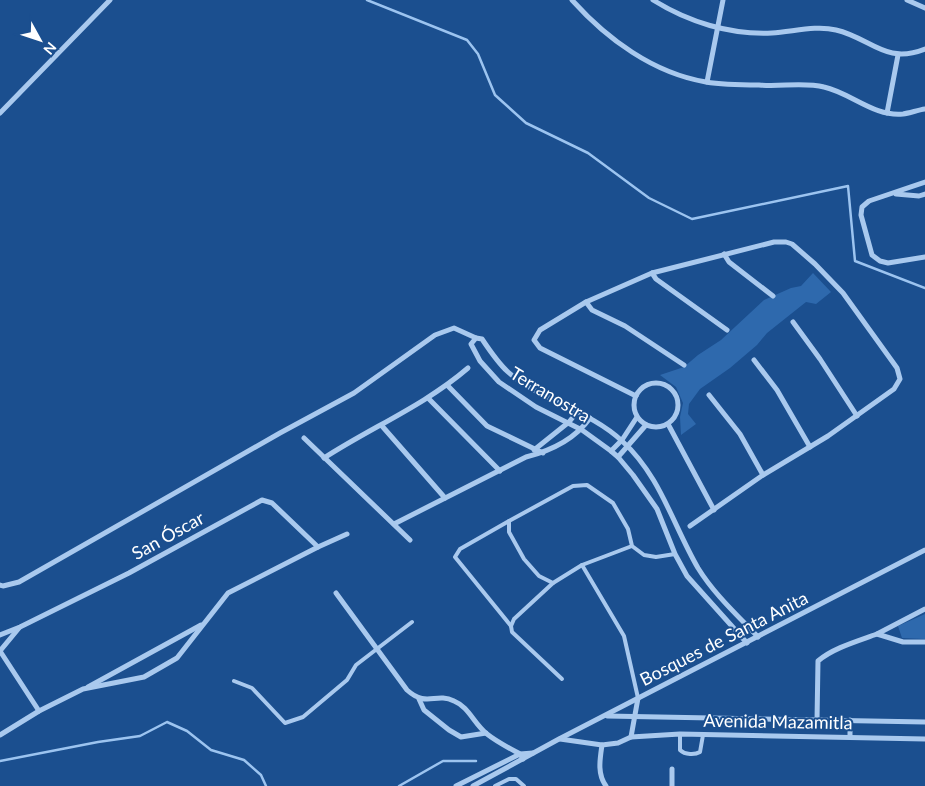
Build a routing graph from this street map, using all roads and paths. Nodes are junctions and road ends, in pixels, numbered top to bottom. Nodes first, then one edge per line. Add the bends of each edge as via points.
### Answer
1 (110, 0) edge
2 (572, 0) edge
3 (653, 0) edge
4 (723, 0) edge
5 (907, 0) edge
6 (925, 8) edge
7 (717, 28) junction
8 (925, 49) edge
9 (898, 55) junction
10 (707, 82) junction
11 (925, 109) edge
12 (0, 113) edge
13 (887, 113) junction
14 (925, 182) edge
15 (894, 193) junction
16 (925, 194) edge
17 (724, 254) junction
18 (925, 257) edge
19 (652, 273) junction
20 (773, 296) dead end
21 (586, 302) junction
22 (793, 322) dead end
23 (727, 330) dead end
24 (476, 338) junction
25 (754, 360) dead end
26 (684, 365) dead end
27 (468, 368) dead end
28 (448, 386) junction
29 (709, 395) dead end
30 (636, 396) junction
31 (428, 398) junction
32 (578, 411) junction
33 (857, 416) junction
34 (637, 417) junction
35 (590, 418) junction
36 (568, 422) junction
37 (668, 424) junction
38 (646, 425) junction
39 (382, 426) junction
40 (582, 430) junction
41 (304, 438) dead end
42 (622, 440) junction
43 (628, 447) junction
44 (810, 447) junction
45 (536, 448) junction
46 (611, 450) junction
47 (544, 453) junction
48 (526, 457) junction
49 (324, 458) junction
50 (618, 458) junction
51 (500, 470) junction
52 (763, 475) junction
53 (445, 498) junction
54 (714, 510) junction
55 (509, 521) junction
56 (394, 524) junction
57 (690, 526) dead end
58 (347, 534) dead end
59 (410, 540) dead end
60 (632, 546) junction
61 (318, 547) junction
62 (925, 550) edge
63 (675, 554) junction
64 (582, 566) junction
65 (553, 583) junction
66 (0, 585) edge
67 (336, 593) dead end
68 (925, 609) edge
69 (412, 622) dead end
70 (203, 623) junction
71 (512, 626) junction
72 (20, 627) junction
73 (877, 634) junction
74 (0, 635) edge
75 (758, 637) junction
76 (925, 642) edge
77 (747, 643) junction
78 (376, 648) junction
79 (0, 651) edge
80 (562, 679) dead end
81 (234, 681) dead end
82 (83, 689) junction
83 (638, 698) junction
84 (419, 699) junction
85 (39, 711) junction
86 (635, 715) junction
87 (604, 716) junction
88 (817, 720) junction
89 (850, 720) junction
90 (925, 722) edge
91 (486, 733) junction
92 (680, 734) junction
93 (0, 735) edge
94 (703, 735) junction
95 (850, 736) junction
96 (631, 737) junction
97 (559, 739) junction
98 (925, 739) edge
99 (602, 744) junction
100 (522, 756) junction
101 (672, 769) dead end
102 (456, 786) edge
103 (473, 786) edge
104 (495, 786) edge
105 (524, 786) edge
106 (606, 786) edge
107 (672, 786) edge

1 - 12 street
2 - 10 street via 620,45 686,78
3 - 7 street via 671,11
4 - 7 street
5 - 6 street
7 - 9 street via 743,33 836,30
7 - 10 street
8 - 9 street
9 - 13 street
10 - 13 street via 823,86
11 - 13 street via 902,114
14 - 15 street
15 - 16 street
15 - 18 street via 869,201 862,207 861,215 872,255 888,263
17 - 19 street
17 - 20 street via 729,262
17 - 33 street via 786,242 815,264 843,293 897,368 900,379 894,389
19 - 21 street
19 - 23 street
21 - 26 street via 592,310 625,326
21 - 30 street via 540,330 534,340 536,344
22 - 33 street
24 - 32 street, Terranostra via 482,339 509,372 539,392
24 - 36 street, Terranostra via 472,344 480,361 493,376 536,407
24 - 66 street via 454,328 435,335 354,393 19,582
25 - 44 street via 777,390
27 - 28 street
28 - 31 street
28 - 45 street via 487,426
29 - 52 street via 740,434
30 - 34 street via 634,407
30 - 37 street via 649,385 669,387 675,394 678,410
31 - 39 street
31 - 51 street
32 - 35 street, Terranostra
32 - 36 street
33 - 44 street
34 - 38 street
34 - 42 street
35 - 40 street
35 - 42 street, Terranostra
36 - 40 street, Terranostra
36 - 45 street
37 - 38 street
37 - 54 street
38 - 43 street
39 - 49 street
39 - 53 street
40 - 46 street, Terranostra
40 - 47 street
41 - 49 street
42 - 43 street, Terranostra
42 - 46 street
43 - 50 street
43 - 75 street, Terranostra via 668,504 698,568 714,591
44 - 52 street
45 - 47 street
45 - 48 street
46 - 50 street, Terranostra
47 - 48 street
48 - 51 street
49 - 56 street
50 - 63 street, Terranostra via 656,509
51 - 53 street
52 - 54 street
53 - 56 street
54 - 57 street
55 - 60 lane via 573,486 587,484 613,503 628,529
55 - 65 lane via 509,532 524,559 539,576
55 - 71 lane via 460,549 455,557
56 - 59 street
58 - 61 street
60 - 63 lane via 644,555
60 - 64 lane
61 - 70 street via 228,593
61 - 72 street, San Óscar via 272,503 262,500 129,574
62 - 75 street, Bosques de Santa Anita
63 - 77 street, Terranostra via 687,576
64 - 65 lane
64 - 83 lane via 624,636
65 - 71 lane via 514,619
67 - 78 street
68 - 73 street
69 - 78 lane
70 - 82 street
70 - 82 street via 177,658 144,677
71 - 80 lane via 512,632
72 - 74 street, San Óscar
72 - 79 street, San Óscar
73 - 76 street via 903,642
73 - 88 street via 818,661
75 - 77 street, Bosques de Santa Anita
77 - 83 street, Bosques de Santa Anita
78 - 81 lane via 356,665 347,680 303,716 285,723 252,688
78 - 84 street via 407,690
79 - 85 street
82 - 85 street
83 - 86 street
83 - 87 street, Bosques de Santa Anita
84 - 91 street via 439,697 453,700 463,706
84 - 91 street via 424,710 461,737
85 - 93 street
86 - 87 street, Avenida Mazamitla
86 - 88 street, Avenida Mazamitla
86 - 96 street
87 - 97 street, Bosques de Santa Anita
88 - 89 street, Avenida Mazamitla
89 - 90 street, Avenida Mazamitla
89 - 95 street
91 - 100 street
92 - 94 street, Avenida Mazamitla
92 - 94 lane via 680,750 696,754 700,752
92 - 96 street, Avenida Mazamitla
94 - 95 street, Avenida Mazamitla
95 - 98 street, Avenida Mazamitla
96 - 99 street, Avenida Mazamitla via 618,743
97 - 99 street, Avenida Mazamitla
97 - 100 street, Bosques de Santa Anita
99 - 106 street via 599,767
100 - 102 street, Bosques de Santa Anita
100 - 103 street, Bosques de Santa Anita
101 - 107 street
104 - 105 lane via 516,779

